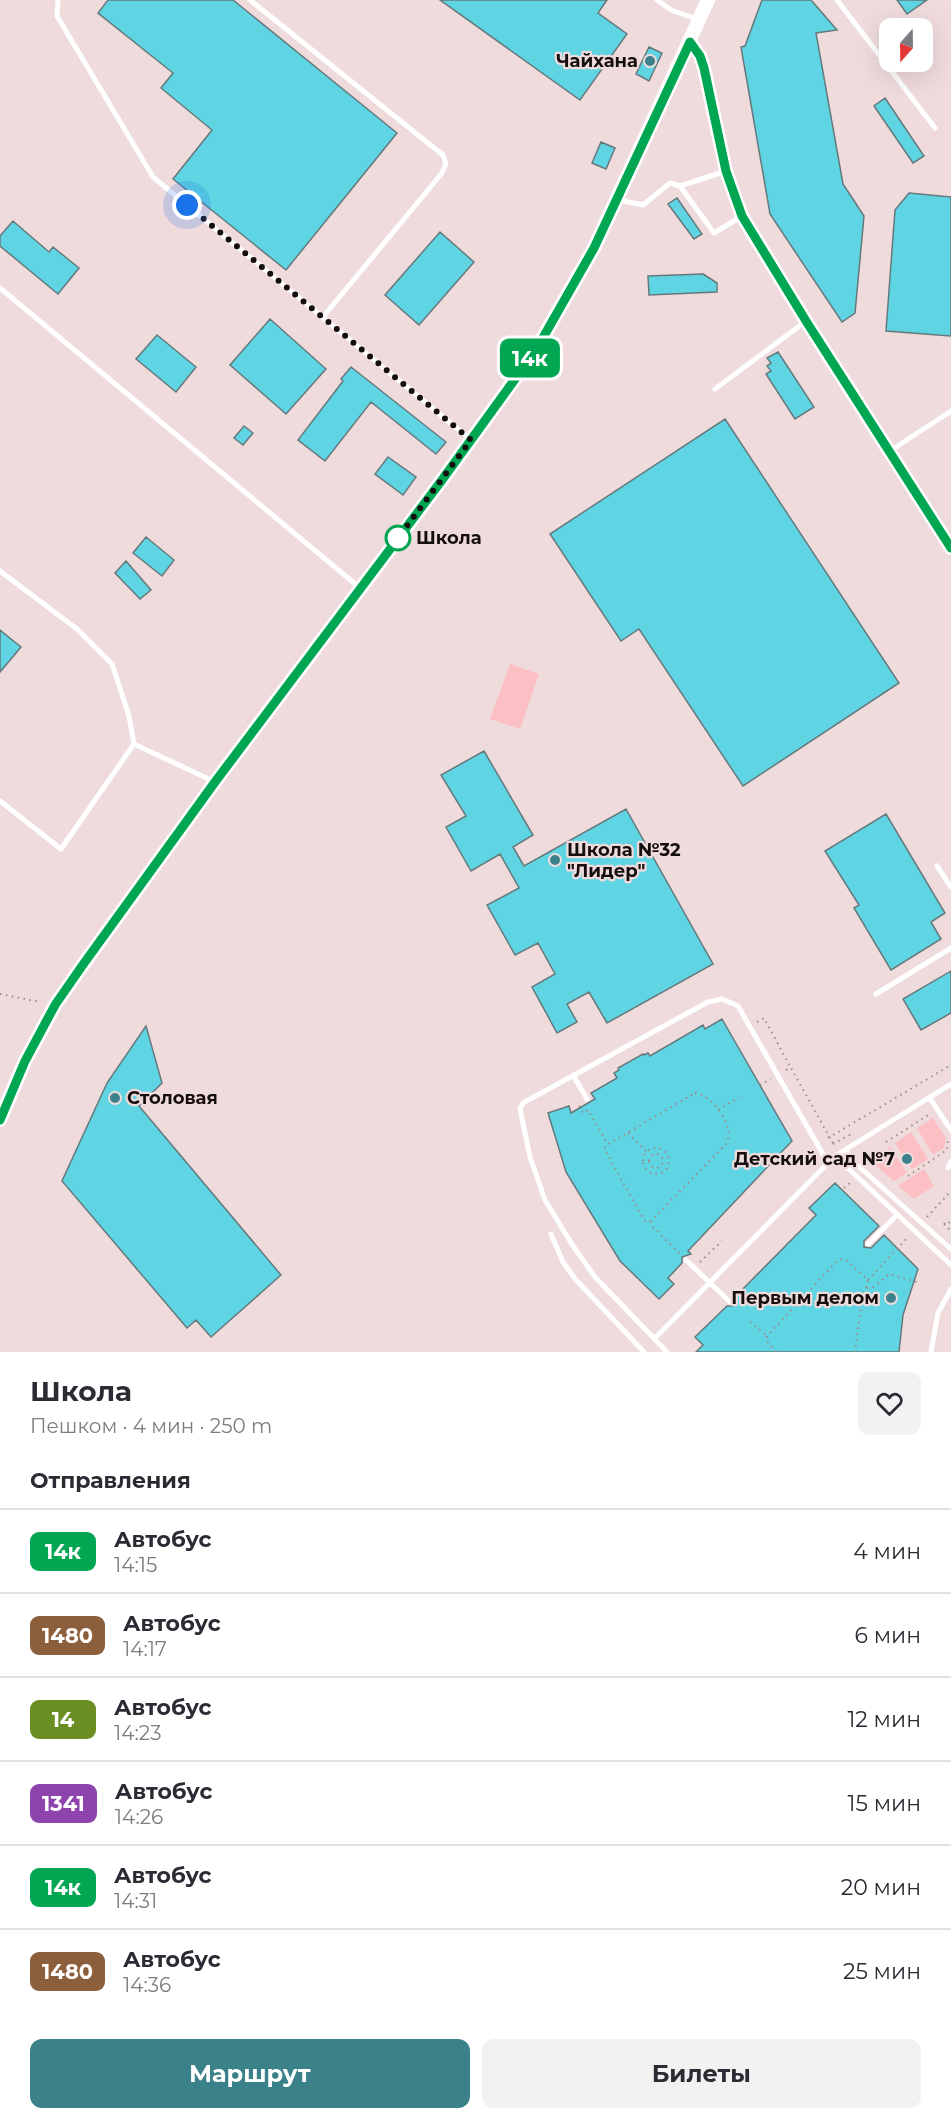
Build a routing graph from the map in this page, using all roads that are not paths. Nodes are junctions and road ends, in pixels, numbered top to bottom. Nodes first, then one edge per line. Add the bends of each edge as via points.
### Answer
1 (58, 0) edge
2 (250, 0) edge
3 (657, 0) edge
4 (708, 0) edge
5 (837, 0) edge
6 (699, 20) junction
7 (690, 42) junction
8 (935, 128) dead end
9 (726, 171) junction
10 (680, 186) junction
11 (616, 200) junction
12 (742, 216) junction
13 (0, 288) edge
14 (323, 317) junction
15 (806, 321) junction
16 (715, 388) dead end
17 (951, 411) edge
18 (471, 440) junction
19 (889, 452) junction
20 (951, 548) edge
21 (0, 571) edge
22 (360, 588) junction
23 (134, 744) junction
24 (215, 782) junction
25 (0, 801) edge
26 (937, 866) dead end
27 (951, 887) edge
28 (951, 948) edge
29 (876, 994) dead end
30 (573, 1075) junction
31 (951, 1084) edge
32 (929, 1097) junction
33 (587, 1099) dead end
34 (0, 1120) edge
35 (950, 1132) edge
36 (845, 1150) junction
37 (835, 1156) junction
38 (951, 1161) edge
39 (828, 1163) junction
40 (948, 1167) dead end
41 (897, 1215) junction
42 (551, 1234) dead end
43 (868, 1244) dead end
44 (951, 1249) edge
45 (686, 1260) road end
46 (951, 1264) edge
47 (951, 1289) edge
48 (730, 1302) dead end
49 (654, 1339) junction
50 (644, 1352) edge
51 (667, 1352) edge
52 (931, 1352) edge

1 - 14 lane via 57,16 153,177
2 - 14 lane via 443,155 446,164
3 - 6 lane via 671,10
4 - 6 street
5 - 8 lane
6 - 7 street
7 - 9 street via 704,68
7 - 11 street
9 - 10 lane
9 - 12 street
10 - 11 lane via 670,183 643,205
10 - 12 lane via 714,233
11 - 18 street via 594,248 536,350
12 - 15 street
13 - 22 lane
14 - 18 lane
15 - 16 lane
15 - 19 street
17 - 19 lane
18 - 22 street
19 - 20 street
21 - 23 lane via 77,629 112,664
22 - 24 street
23 - 24 lane
23 - 25 lane via 61,849
24 - 34 street via 55,1005
26 - 27 lane
28 - 29 lane
30 - 33 lane
30 - 39 lane via 722,999 738,1006
30 - 49 lane via 520,1106 530,1157 545,1200 573,1246 595,1277
31 - 32 lane
32 - 35 lane
32 - 36 lane
36 - 37 lane
36 - 44 lane
37 - 39 lane
37 - 41 lane
38 - 40 lane
39 - 49 lane
41 - 43 lane
41 - 46 lane
42 - 50 lane via 576,1281
45 - 48 lane
47 - 52 lane via 938,1313
49 - 51 lane

